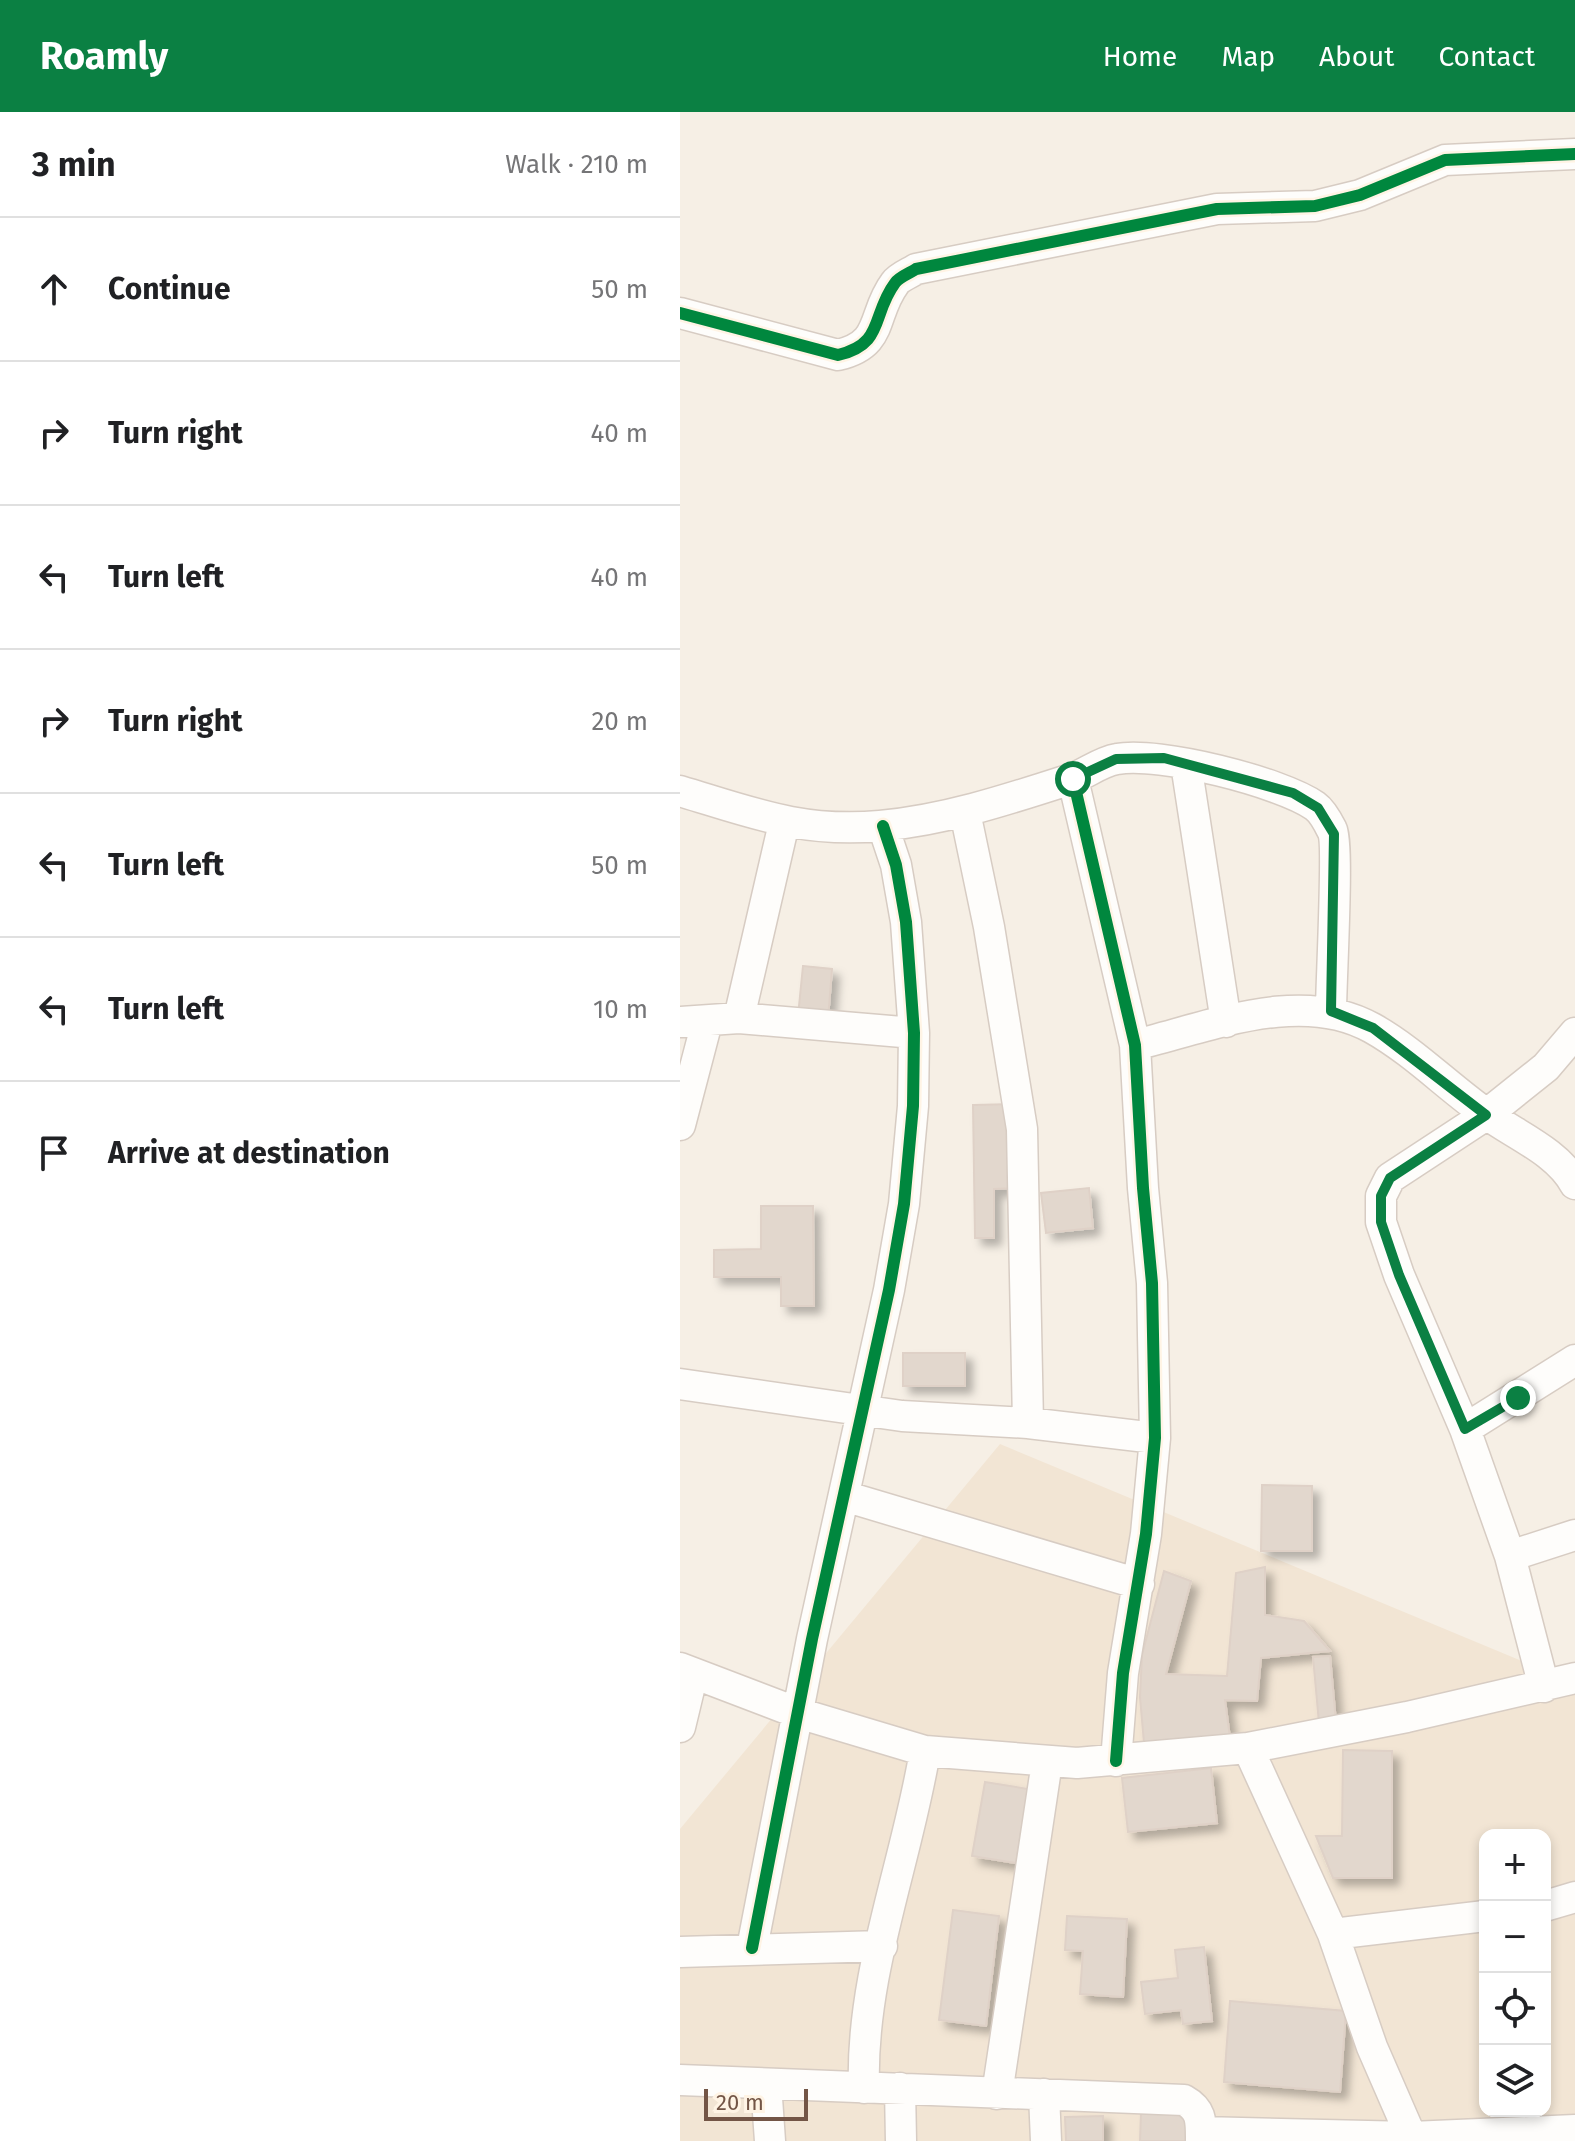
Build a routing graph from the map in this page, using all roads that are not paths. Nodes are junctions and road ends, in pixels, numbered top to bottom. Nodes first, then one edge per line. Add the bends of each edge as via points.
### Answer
1 (1575, 154) edge
2 (680, 313) edge
3 (1186, 764) junction
4 (1073, 779) junction
5 (680, 791) edge
6 (965, 812) junction
7 (784, 823) junction
8 (883, 826) junction
9 (1331, 1011) junction
10 (739, 1018) junction
11 (693, 1022) edge
12 (1226, 1022) junction
13 (914, 1033) junction
14 (1575, 1033) edge
15 (1135, 1045) junction
16 (1486, 1115) junction
17 (680, 1125) edge
18 (1575, 1184) edge
19 (1575, 1360) edge
20 (680, 1384) edge
21 (861, 1407) junction
22 (1028, 1423) junction
23 (1465, 1429) junction
24 (1155, 1438) junction
25 (844, 1496) junction
26 (1575, 1535) edge
27 (1510, 1556) junction
28 (1139, 1584) junction
29 (687, 1671) edge
30 (1575, 1678) edge
31 (1544, 1687) junction
32 (798, 1713) junction
33 (680, 1727) edge
34 (1248, 1748) junction
35 (925, 1751) junction
36 (1116, 1761) junction
37 (1047, 1762) junction
38 (1575, 1897) edge
39 (1551, 1904) edge
40 (1479, 1917) edge
41 (1333, 1934) junction
42 (882, 1946) junction
43 (752, 1948) junction
44 (680, 1952) edge
45 (680, 2080) edge
46 (766, 2084) junction
47 (864, 2088) junction
48 (900, 2088) junction
49 (997, 2094) junction
50 (1044, 2094) junction
51 (1575, 2130) edge
52 (1201, 2136) edge
53 (1412, 2139) edge
54 (770, 2141) edge
55 (901, 2141) edge
56 (1046, 2141) edge

1 - 2 street via 1445,160 1360,195 1315,206 1217,209 916,269 895,282 869,342 859,351 838,355
3 - 4 street via 1164,758 1116,759
3 - 9 street via 1293,793 1318,808 1334,834
3 - 12 street
4 - 6 street
4 - 15 street
5 - 7 street
6 - 8 street
6 - 22 street via 1022,1129
7 - 8 street
7 - 10 street
8 - 13 street via 906,922
9 - 12 street via 1267,1013
9 - 16 street via 1373,1028
10 - 11 street
10 - 13 street
11 - 17 street
12 - 15 street
13 - 21 street via 904,1204
14 - 16 street via 1546,1067
15 - 24 street via 1152,1283
16 - 18 street via 1567,1169
16 - 23 street via 1390,1178 1381,1196 1381,1222 1399,1275
19 - 23 street
20 - 21 street
21 - 22 street via 902,1416
21 - 25 street
22 - 24 street
23 - 27 street
24 - 28 street
25 - 28 street
25 - 32 street
26 - 27 street
27 - 31 street
28 - 36 street via 1123,1673
29 - 32 street
29 - 33 street
30 - 31 street
31 - 34 street
32 - 35 street
32 - 43 street
34 - 36 street
34 - 41 street
35 - 37 street
35 - 42 street
36 - 37 street
37 - 49 street
38 - 39 street
40 - 41 street
41 - 53 street via 1372,2047
42 - 43 street
42 - 47 street via 863,2056
43 - 44 street
45 - 46 street
46 - 47 street
46 - 54 street
47 - 48 street
48 - 49 street
48 - 55 street
49 - 50 street
50 - 52 street via 1184,2100 1201,2116
50 - 56 street
51 - 53 street
52 - 53 street

